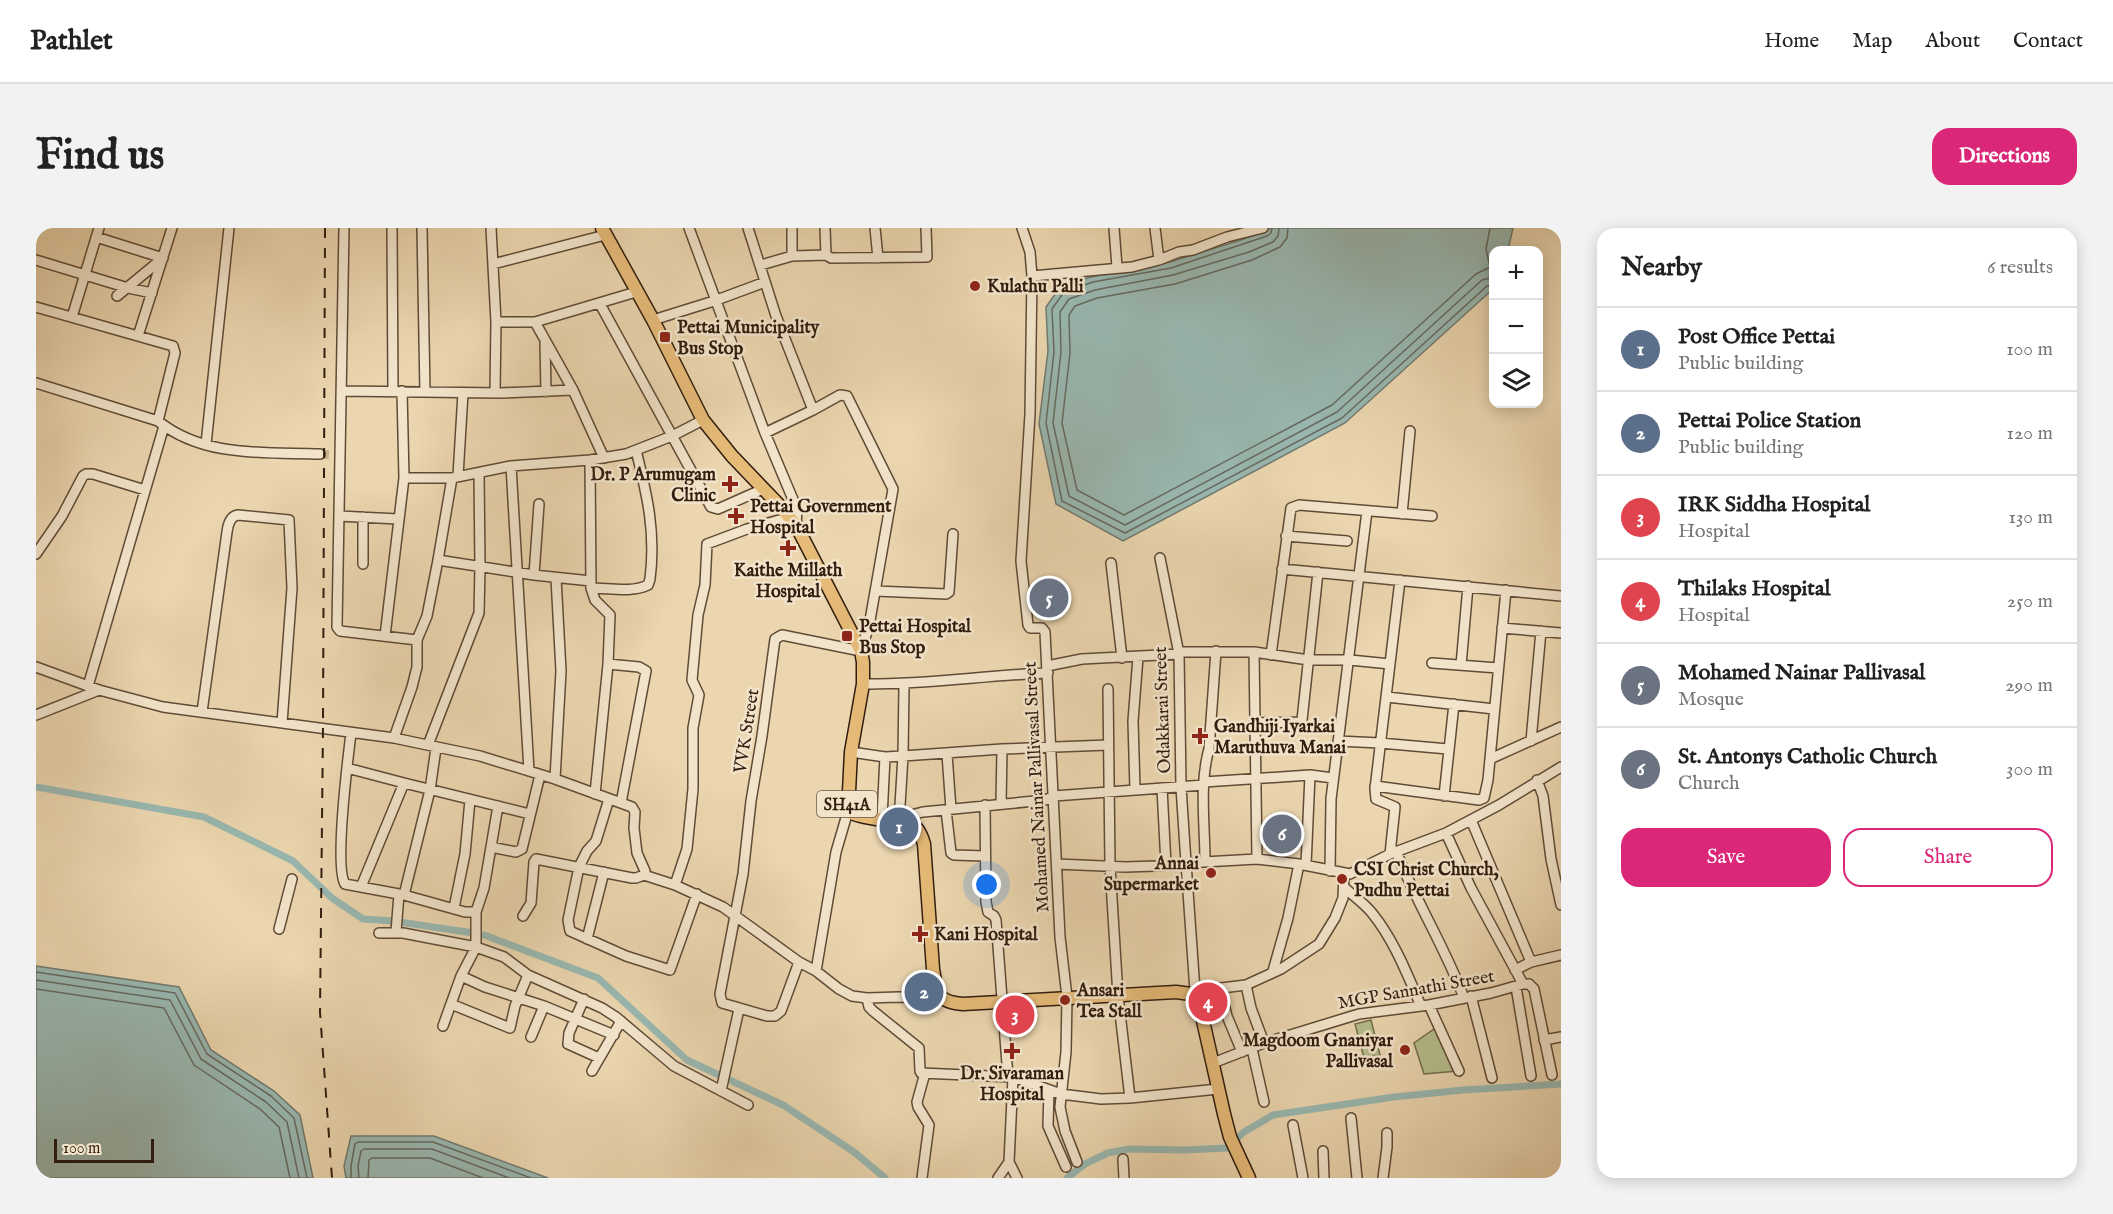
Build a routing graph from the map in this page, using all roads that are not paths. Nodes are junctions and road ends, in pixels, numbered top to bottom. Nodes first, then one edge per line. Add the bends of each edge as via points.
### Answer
1 (172, 228) edge
2 (229, 228) edge
3 (344, 228) edge
4 (392, 228) edge
5 (422, 228) edge
6 (491, 228) edge
7 (688, 228) edge
8 (748, 228) edge
9 (792, 228) edge
10 (825, 228) edge
11 (875, 228) edge
12 (926, 228) edge
13 (1022, 228) edge
14 (1114, 228) edge
15 (1155, 228) edge
16 (1263, 228) edge
17 (97, 231) edge
18 (603, 232) edge
19 (1227, 233) edge
20 (826, 255) junction
21 (792, 256) junction
22 (163, 258) junction
23 (878, 258) junction
24 (36, 260) edge
25 (1159, 260) junction
26 (493, 264) junction
27 (760, 265) junction
28 (1118, 267) junction
29 (85, 274) junction
30 (1032, 276) junction
31 (765, 282) junction
32 (128, 288) junction
33 (636, 292) junction
34 (152, 293) junction
35 (117, 296) dead end
36 (714, 301) junction
37 (600, 304) junction
38 (36, 307) edge
39 (72, 317) junction
40 (653, 320) junction
41 (496, 322) junction
42 (535, 322) junction
43 (138, 336) junction
44 (545, 343) junction
45 (36, 383) edge
46 (573, 390) junction
47 (342, 391) junction
48 (398, 391) junction
49 (425, 392) junction
50 (546, 392) junction
51 (463, 393) junction
52 (495, 393) junction
53 (813, 410) junction
54 (704, 420) junction
55 (161, 423) junction
56 (1410, 431) dead end
57 (765, 433) junction
58 (672, 436) junction
59 (206, 444) junction
60 (636, 450) junction
61 (321, 454) tunnel mouth
62 (604, 458) junction
63 (590, 460) junction
64 (511, 466) junction
65 (479, 473) junction
66 (455, 477) junction
67 (404, 478) junction
68 (763, 489) junction
69 (145, 490) junction
70 (539, 504) dead end
71 (1367, 511) junction
72 (1402, 514) junction
73 (339, 516) junction
74 (1432, 516) dead end
75 (363, 517) junction
76 (398, 519) junction
77 (793, 521) junction
78 (953, 534) dead end
79 (1286, 536) junction
80 (1347, 541) dead end
81 (36, 554) edge
82 (1160, 558) dead end
83 (438, 560) junction
84 (1111, 563) dead end
85 (363, 564) dead end
86 (480, 567) junction
87 (1282, 569) junction
88 (1318, 572) junction
89 (517, 573) junction
90 (534, 575) junction
91 (1359, 575) junction
92 (556, 578) junction
93 (1400, 580) junction
94 (591, 584) junction
95 (1468, 586) junction
96 (1506, 590) junction
97 (876, 591) junction
98 (1561, 596) edge
99 (1502, 628) junction
100 (1541, 631) junction
101 (1561, 633) edge
102 (385, 636) junction
103 (417, 640) junction
104 (859, 648) junction
105 (1216, 651) junction
106 (1254, 652) junction
107 (1179, 653) junction
108 (1271, 655) junction
109 (1138, 657) junction
110 (1122, 658) junction
111 (1309, 660) junction
112 (1350, 660) junction
113 (1432, 663) dead end
114 (608, 664) junction
115 (1390, 664) junction
116 (1461, 665) junction
117 (36, 668) edge
118 (1498, 668) junction
119 (1048, 669) junction
120 (863, 684) junction
121 (904, 685) junction
122 (88, 686) junction
123 (1108, 688) dead end
124 (99, 690) junction
125 (1387, 697) junction
126 (1454, 704) junction
127 (1494, 709) junction
128 (202, 712) junction
129 (36, 715) edge
130 (282, 723) junction
131 (1254, 723) junction
132 (1561, 727) edge
133 (351, 733) junction
134 (394, 738) junction
135 (1338, 741) junction
136 (1531, 741) junction
137 (1380, 742) junction
138 (1108, 745) junction
139 (432, 746) junction
140 (1050, 747) junction
141 (1002, 749) junction
142 (1449, 749) junction
143 (851, 752) junction
144 (947, 754) junction
145 (903, 756) junction
146 (885, 757) junction
147 (1490, 759) junction
148 (1561, 767) edge
149 (347, 768) junction
150 (528, 771) junction
151 (540, 775) junction
152 (1310, 775) junction
153 (1334, 778) junction
154 (555, 779) junction
155 (1255, 779) junction
156 (1538, 780) junction
157 (404, 783) junction
158 (1204, 784) junction
159 (1375, 786) junction
160 (1181, 787) junction
161 (1162, 788) junction
162 (430, 790) junction
163 (1135, 790) junction
164 (1110, 792) junction
165 (595, 795) junction
166 (1054, 796) junction
167 (1444, 796) junction
168 (470, 800) junction
169 (609, 800) junction
170 (621, 802) junction
171 (1001, 804) junction
172 (986, 805) junction
173 (498, 806) junction
174 (949, 809) junction
175 (848, 811) junction
176 (530, 814) junction
177 (882, 818) junction
178 (1471, 820) junction
179 (902, 822) junction
180 (1446, 832) junction
181 (491, 847) junction
182 (522, 849) junction
183 (1393, 853) junction
184 (985, 856) junction
185 (1257, 859) junction
186 (535, 860) junction
187 (1205, 862) junction
188 (1057, 864) junction
189 (1185, 864) junction
190 (1302, 864) junction
191 (1166, 865) junction
192 (1110, 866) junction
193 (579, 867) junction
194 (604, 872) junction
195 (1330, 872) junction
196 (1344, 874) junction
197 (644, 875) junction
198 (292, 879) dead end
199 (675, 885) junction
200 (361, 887) junction
201 (1344, 887) junction
202 (401, 894) junction
203 (697, 894) junction
204 (1561, 905) edge
205 (454, 908) junction
206 (476, 912) junction
207 (736, 915) junction
208 (523, 916) dead end
209 (279, 929) dead end
210 (396, 930) junction
211 (379, 933) dead end
212 (587, 939) junction
213 (476, 947) junction
214 (1561, 955) edge
215 (799, 962) junction
216 (1531, 962) junction
217 (1515, 970) junction
218 (816, 971) junction
219 (1273, 971) junction
220 (528, 975) junction
221 (461, 976) junction
222 (1246, 985) junction
223 (1520, 986) junction
224 (1220, 989) junction
225 (1118, 996) junction
226 (1195, 996) junction
227 (519, 997) junction
228 (1067, 997) junction
229 (1467, 997) junction
230 (867, 998) junction
231 (584, 999) junction
232 (943, 999) junction
233 (1002, 1001) junction
234 (451, 1004) junction
235 (544, 1006) junction
236 (1425, 1006) junction
237 (739, 1009) junction
238 (576, 1018) junction
239 (621, 1022) junction
240 (443, 1026) dead end
241 (614, 1035) junction
242 (531, 1037) dead end
243 (1561, 1037) edge
244 (1544, 1040) junction
245 (1264, 1043) junction
246 (1252, 1048) junction
247 (1242, 1053) junction
248 (599, 1058) junction
249 (1213, 1063) junction
250 (592, 1071) dead end
251 (1459, 1071) dead end
252 (925, 1073) junction
253 (1551, 1075) dead end
254 (1531, 1076) dead end
255 (1010, 1077) junction
256 (1492, 1078) dead end
257 (723, 1086) junction
258 (1218, 1089) junction
259 (1049, 1090) junction
260 (1061, 1094) junction
261 (1131, 1098) junction
262 (1264, 1102) dead end
263 (748, 1106) dead end
264 (1351, 1118) dead end
265 (1293, 1125) dead end
266 (1387, 1133) dead end
267 (1323, 1151) dead end
268 (1124, 1159) dead end
269 (1009, 1162) junction
270 (1077, 1162) dead end
271 (1066, 1167) dead end
272 (922, 1178) edge
273 (998, 1178) edge
274 (1017, 1178) edge
275 (1124, 1178) edge
276 (1249, 1178) edge
277 (1303, 1178) edge
278 (1324, 1178) edge
279 (1357, 1178) edge
280 (1383, 1178) edge

1 - 22 street
2 - 59 street
3 - 47 street
4 - 48 street
5 - 49 street
6 - 26 street
7 - 36 street
8 - 27 street
9 - 21 street
10 - 20 street
11 - 23 street
12 - 23 street via 927,257
13 - 30 street
14 - 28 street
15 - 25 street
16 - 19 street
17 - 22 street
17 - 29 street
18 - 26 street
18 - 33 main road, SH41A
19 - 25 street via 1194,250
20 - 21 street
20 - 23 street
21 - 27 street
22 - 32 street
22 - 34 street
24 - 29 street
25 - 28 street
26 - 41 street
27 - 31 street
28 - 30 street
29 - 32 street
29 - 39 street
30 - 119 street, Mohamed Nainar Pallivasal Street via 1023,584 1028,625 1045,632
31 - 36 street
31 - 53 street
32 - 34 street
32 - 35 street
33 - 37 street
33 - 40 main road, SH41A
34 - 43 street
36 - 40 street
36 - 57 street
37 - 42 street
37 - 58 street
38 - 39 street
39 - 43 street
40 - 54 main road, SH41A
41 - 42 street
41 - 52 street
42 - 44 street
43 - 55 street via 175,349
44 - 46 street
44 - 50 street
45 - 55 street
46 - 50 street
46 - 62 street
47 - 48 street
47 - 73 street via 337,455
48 - 49 street
48 - 67 street
49 - 51 street
50 - 52 street
51 - 52 street
51 - 66 street
53 - 57 street
53 - 97 street via 840,395 847,396 892,485
54 - 58 street
54 - 68 main road, SH41A
55 - 59 street
55 - 69 street
56 - 72 street
57 - 77 street via 797,509
58 - 60 street
58 - 68 street via 714,508
59 - 61 street via 237,452
60 - 62 street
60 - 94 street via 653,532 648,585 627,589
62 - 63 street
63 - 64 street
63 - 94 street
64 - 65 street
64 - 89 street
65 - 66 street
65 - 86 street
66 - 67 street
66 - 83 street
67 - 76 street
68 - 77 main road, SH41A
69 - 81 street via 86,474
69 - 122 street
70 - 90 street
71 - 72 street
71 - 79 street via 1294,506 1289,512
71 - 91 street
72 - 74 street
73 - 75 street
73 - 102 street via 338,630
75 - 76 street
75 - 85 street
76 - 102 street
77 - 104 main road, SH41A
77 - 199 street via 747,528 707,544 692,672 699,695 693,728 693,789 687,849
78 - 97 street via 949,592
79 - 80 street
79 - 87 street
82 - 107 street, Odakkarai Street
83 - 86 street
83 - 103 street via 427,616
84 - 110 street
86 - 89 street
86 - 139 street via 479,613
87 - 88 street
87 - 108 street
88 - 91 street
88 - 111 street
89 - 90 street
89 - 150 street
90 - 92 street
91 - 93 street
91 - 112 street
92 - 94 street
92 - 154 street via 561,671
93 - 95 street
93 - 115 street
94 - 114 street via 595,600 610,615
95 - 96 street
95 - 116 street
96 - 98 street
96 - 99 street
97 - 104 street via 867,634
99 - 100 street
99 - 118 street
100 - 101 street
100 - 136 street
102 - 103 street
103 - 134 street via 417,666
104 - 120 main road, SH41A
104 - 207 street, VVK Street via 787,635 777,637
105 - 106 street
105 - 107 street
105 - 158 street
106 - 108 street
106 - 131 street
107 - 109 street
107 - 160 street, Odakkarai Street
108 - 111 street
109 - 110 street
109 - 163 street via 1133,721
110 - 119 street via 1082,659
111 - 112 street
111 - 131 street via 1300,723
112 - 115 street
112 - 135 street
113 - 116 street
114 - 165 street
114 - 170 street via 646,671
115 - 125 street
116 - 118 street
117 - 122 street
118 - 127 street
119 - 121 street
119 - 140 street, Mohamed Nainar Pallivasal Street
120 - 121 street
120 - 143 main road, SH41A
121 - 145 street
122 - 124 street
123 - 138 street
124 - 128 street via 164,707
124 - 129 street
125 - 126 street
125 - 137 street
126 - 127 street
126 - 142 street
127 - 147 street
128 - 130 street
128 - 130 street via 230,521 238,515 289,520 292,588
130 - 133 street
131 - 155 street
132 - 136 street
133 - 134 street
133 - 149 street
134 - 139 street
135 - 137 street
135 - 153 street
136 - 147 street
137 - 142 street
137 - 159 street
138 - 140 street
138 - 164 street
139 - 150 street
139 - 162 street
140 - 141 street
140 - 166 street, Mohamed Nainar Pallivasal Street
141 - 144 street
141 - 171 street
142 - 167 street
143 - 146 street
143 - 175 main road, SH41A
144 - 145 street
144 - 174 street
145 - 146 street
145 - 179 street
146 - 177 street
147 - 167 street via 1482,800
148 - 156 street
149 - 157 street
149 - 200 street via 342,878 345,884
150 - 151 street
151 - 154 street
151 - 176 street
152 - 153 street
152 - 155 street
152 - 190 street
153 - 195 street
154 - 165 street
155 - 158 street
155 - 185 street
156 - 178 street
156 - 204 street
157 - 162 street
157 - 200 street
158 - 160 street
158 - 187 street
159 - 167 street
159 - 183 street via 1376,799 1396,809
160 - 161 street
160 - 189 street, Odakkarai Street
161 - 163 street
161 - 191 street
162 - 168 street
162 - 202 street
163 - 164 street
164 - 166 street
164 - 192 street
165 - 169 street
166 - 171 street
166 - 188 street, Mohamed Nainar Pallivasal Street
168 - 173 street
168 - 205 street
169 - 170 street
169 - 193 street via 596,841
170 - 197 street via 635,812 636,844
171 - 172 street
172 - 174 street
172 - 184 street
173 - 176 street
173 - 181 street
174 - 179 street via 919,813
174 - 184 street via 951,853
175 - 177 main road, SH41A via 861,817
175 - 218 street via 836,852
176 - 182 street
177 - 179 main road, SH41A
178 - 180 street
178 - 216 street
179 - 232 main road via 916,827 924,844 933,969
180 - 183 street
180 - 217 street
181 - 182 street via 516,852
181 - 206 street
182 - 186 street via 533,853
183 - 196 street via 1355,873
183 - 229 street
184 - 233 street via 986,902 988,912 996,920
185 - 187 street
185 - 190 street
186 - 193 street
186 - 208 street via 531,903
187 - 189 street
188 - 192 street
188 - 228 street, Mohamed Nainar Pallivasal Street
189 - 191 street
189 - 226 street, Odakkarai Street
190 - 195 street
190 - 219 street
191 - 192 street
192 - 225 street
193 - 194 street
193 - 212 street via 567,924 570,931
194 - 197 street via 636,878
194 - 212 street
195 - 196 street
196 - 201 street
197 - 199 street
198 - 209 street
199 - 203 street
200 - 202 street
201 - 219 street via 1335,918 1319,944
201 - 236 street via 1372,913
202 - 205 street
202 - 210 street
203 - 207 street
203 - 212 street via 670,970
205 - 206 street
206 - 213 street
207 - 215 street
207 - 237 street via 720,999 726,1006
210 - 211 street
210 - 213 street
213 - 220 street via 504,957
213 - 221 street
214 - 216 street
215 - 218 street
215 - 237 street via 778,1014 767,1016
216 - 217 street
217 - 223 street
218 - 230 street via 846,993
219 - 222 street
220 - 227 street
220 - 231 street
221 - 227 street
221 - 234 street
222 - 224 street
222 - 245 street
223 - 229 street, MGP Sannathi Street
223 - 244 street via 1529,984 1534,989
223 - 254 street
224 - 226 street
224 - 247 street
225 - 226 main road via 1176,992
225 - 228 main road
225 - 261 street
226 - 249 main road
227 - 234 street via 510,1028
227 - 235 street
228 - 233 main road
228 - 260 street, Mohamed Nainar Pallivasal Street
229 - 236 street, MGP Sannathi Street
229 - 256 street
230 - 232 street
230 - 252 street via 873,1011 919,1048 920,1071
231 - 238 street
231 - 239 street
232 - 233 main road via 963,1004
233 - 255 street
234 - 240 street
235 - 238 street
235 - 242 street
236 - 245 street, MGP Sannathi Street via 1359,1014
236 - 251 street
237 - 257 street
238 - 241 street
238 - 248 street via 568,1044
239 - 241 street
239 - 257 street via 674,1066
241 - 248 street
243 - 244 street
244 - 253 street
245 - 246 street, MGP Sannathi Street
246 - 247 street, MGP Sannathi Street
246 - 262 street
247 - 249 street, MGP Sannathi Street
248 - 250 street
249 - 258 main road
252 - 255 street
252 - 272 street via 917,1102 929,1125
255 - 259 street
255 - 269 street
257 - 263 street
258 - 261 street
258 - 276 main road via 1233,1142
259 - 260 street
259 - 271 street via 1048,1126
260 - 261 street via 1094,1099
260 - 270 street, Mohamed Nainar Pallivasal Street via 1063,1123
264 - 279 street
265 - 277 street
266 - 280 street
267 - 278 street
268 - 275 street
269 - 273 street
269 - 274 street

